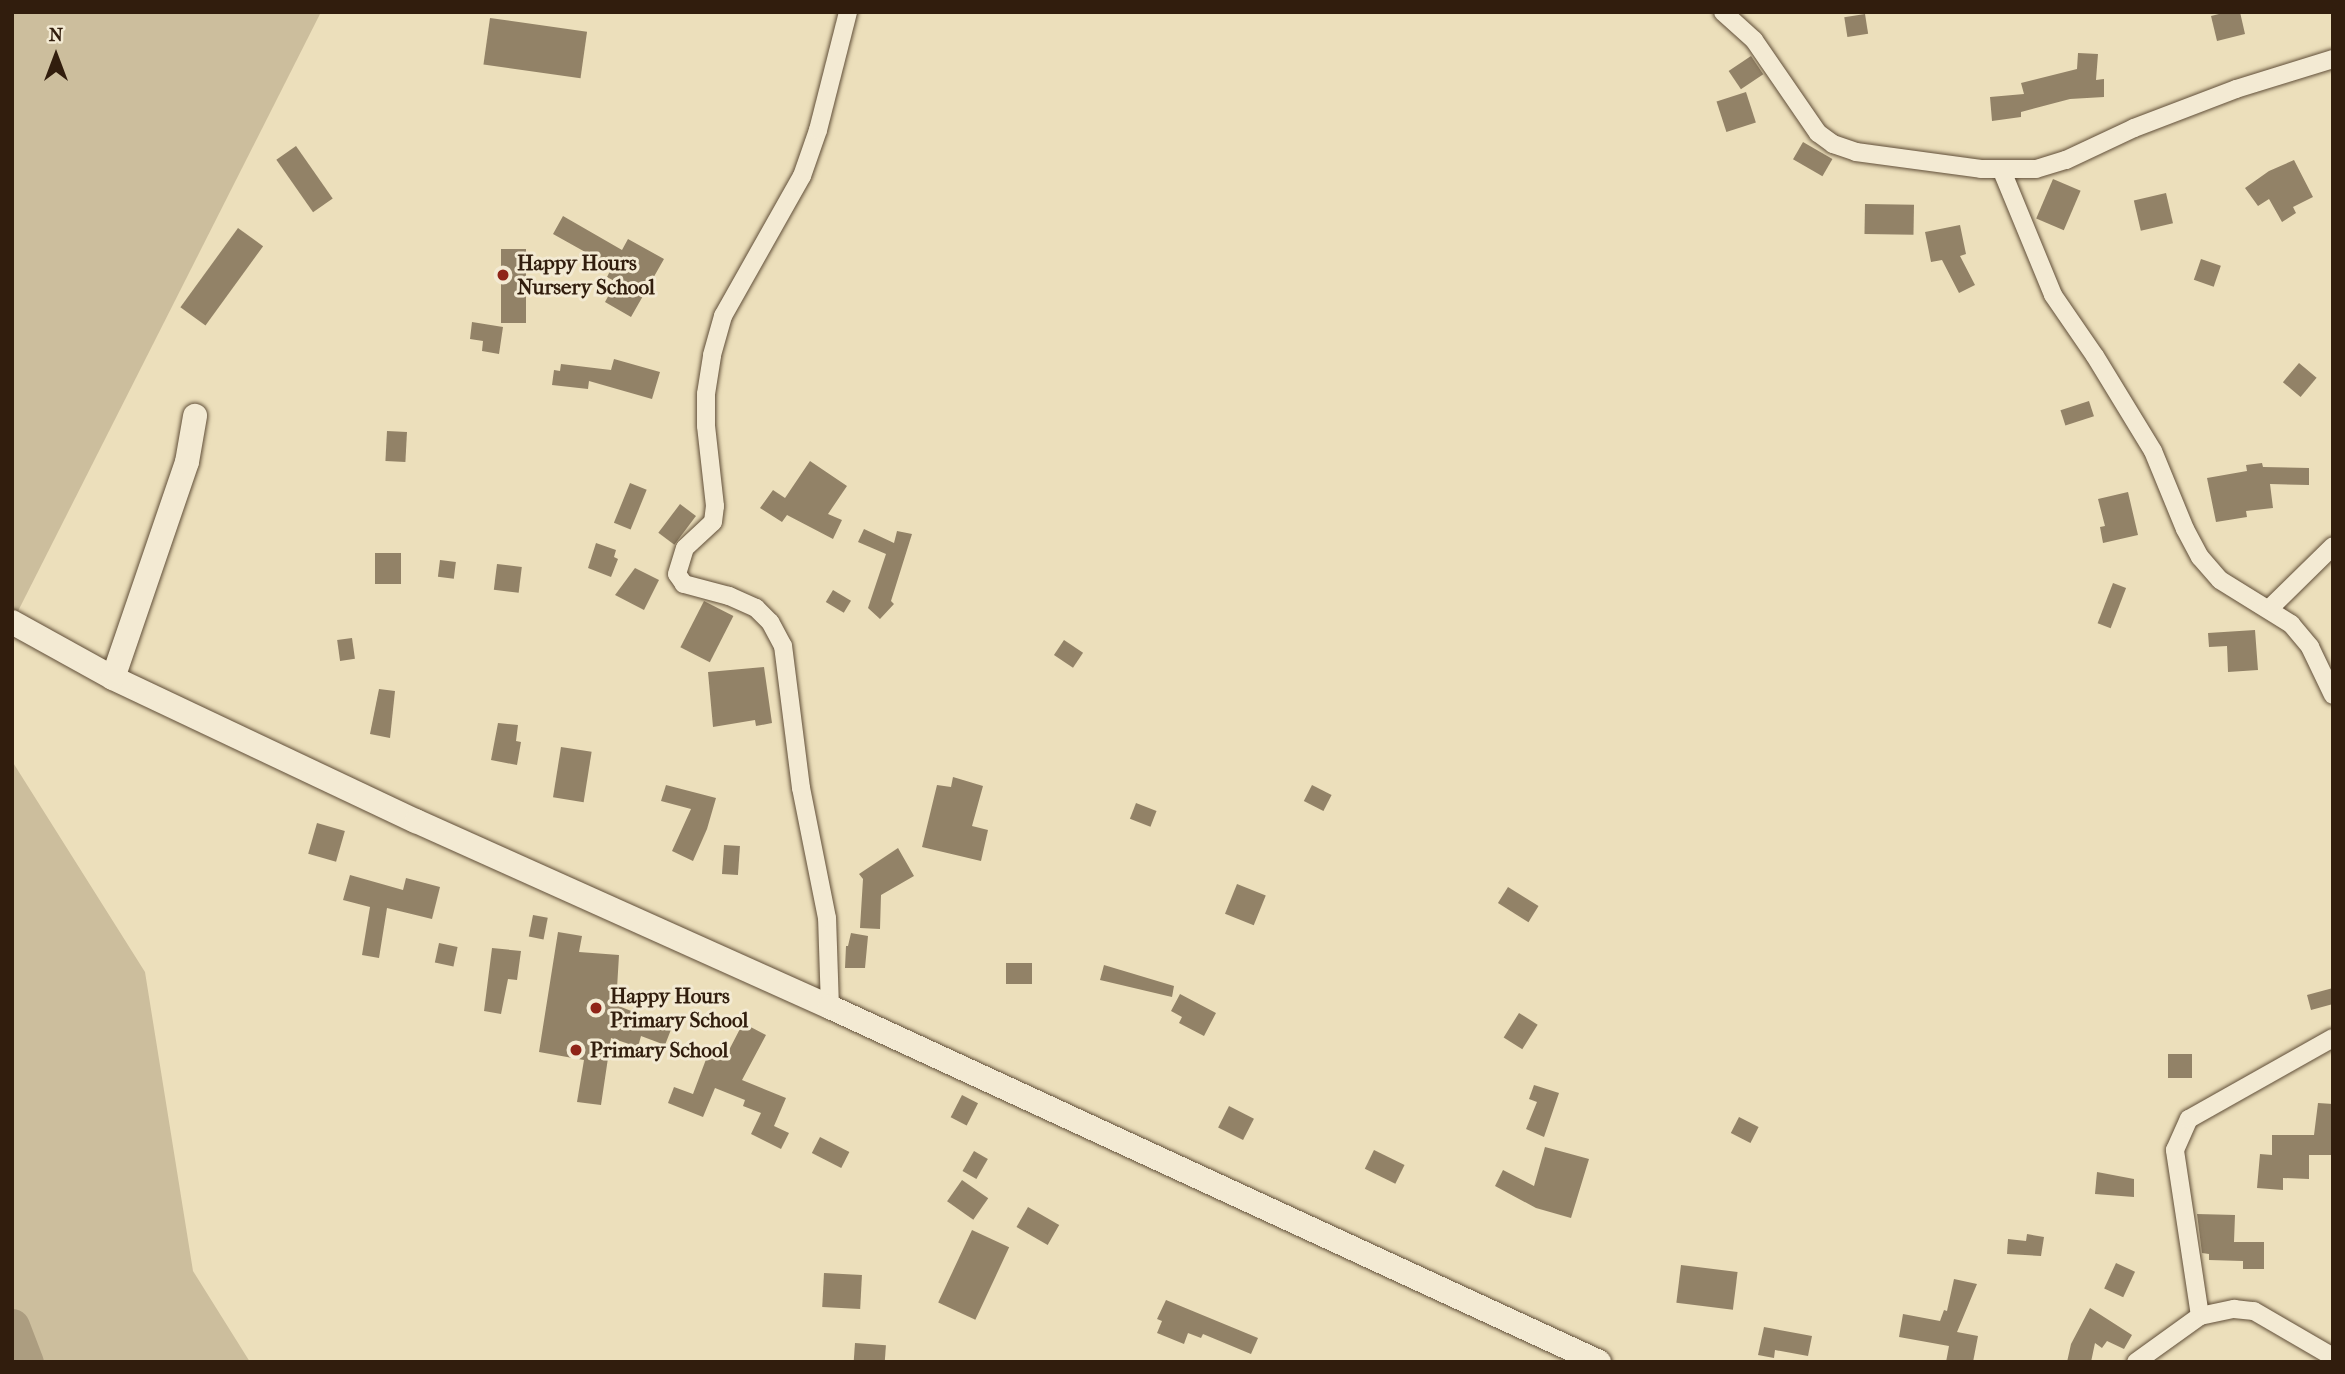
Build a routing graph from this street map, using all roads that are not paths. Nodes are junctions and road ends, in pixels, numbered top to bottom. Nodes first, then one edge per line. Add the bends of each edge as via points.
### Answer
1 (848, 12) edge
2 (1723, 12) edge
3 (2333, 59) edge
4 (2002, 171) junction
5 (195, 416) dead end
6 (2333, 546) edge
7 (2270, 608) junction
8 (12, 622) edge
9 (113, 678) junction
10 (2333, 695) edge
11 (830, 1007) junction
12 (2333, 1038) edge
13 (2200, 1316) junction
14 (2333, 1357) edge
15 (1598, 1362) edge
16 (2136, 1362) edge

1 - 11 street via 802,176 723,316 706,394 713,522 685,548 677,574 684,584 756,608 783,646 801,788 827,918
2 - 4 street via 1754,40 1812,125 1833,144 1856,152
3 - 4 street via 2236,89 2066,160 2036,169
4 - 7 street via 2053,295 2152,451 2200,557 2220,580
5 - 9 street via 187,462
6 - 7 street
7 - 10 street via 2291,624 2310,648
8 - 9 street
9 - 11 street via 428,827
11 - 15 street
12 - 13 street via 2189,1119 2175,1150
13 - 14 street via 2234,1309 2254,1311
13 - 16 street

